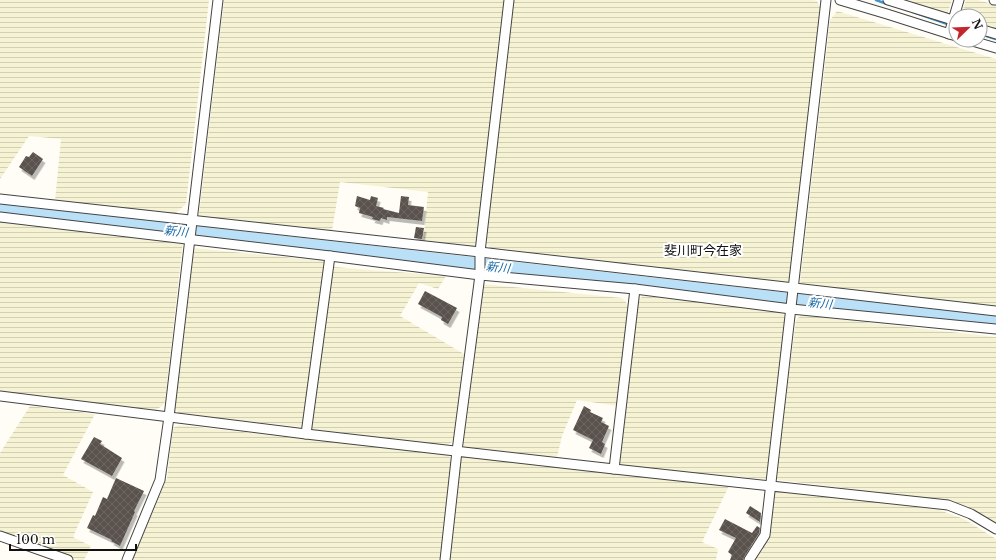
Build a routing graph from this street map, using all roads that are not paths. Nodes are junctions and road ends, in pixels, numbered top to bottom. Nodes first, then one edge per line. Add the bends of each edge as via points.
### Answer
1 (218, 0) edge
2 (509, 0) edge
3 (826, 0) edge
4 (840, 0) edge
5 (888, 0) edge
6 (948, 19) edge
7 (948, 34) edge
8 (0, 199) edge
9 (0, 217) edge
10 (192, 223) junction
11 (190, 240) junction
12 (480, 255) junction
13 (330, 256) junction
14 (480, 275) junction
15 (635, 289) junction
16 (794, 291) junction
17 (791, 309) junction
18 (996, 311) edge
19 (996, 329) edge
20 (0, 396) edge
21 (169, 417) junction
22 (306, 434) junction
23 (457, 451) junction
24 (614, 469) junction
25 (771, 485) junction
26 (996, 529) edge
27 (0, 536) edge
28 (68, 560) edge
29 (127, 560) edge
30 (445, 560) edge
31 (749, 560) edge

1 - 10 street
2 - 12 street
3 - 16 street
4 - 7 street
5 - 6 street
8 - 10 street
9 - 11 street
10 - 11 street
10 - 12 street
11 - 13 street
11 - 21 street
12 - 14 street
12 - 16 street
13 - 14 street
13 - 22 street
14 - 15 street
14 - 23 street
15 - 17 street
15 - 24 street
16 - 17 street
16 - 18 street
17 - 19 street
17 - 25 street
20 - 21 street
21 - 22 street
21 - 29 street via 160,480
22 - 23 street
23 - 24 street
23 - 30 street
24 - 25 street
25 - 26 street via 948,505 972,514
25 - 31 street via 765,534
27 - 28 street

